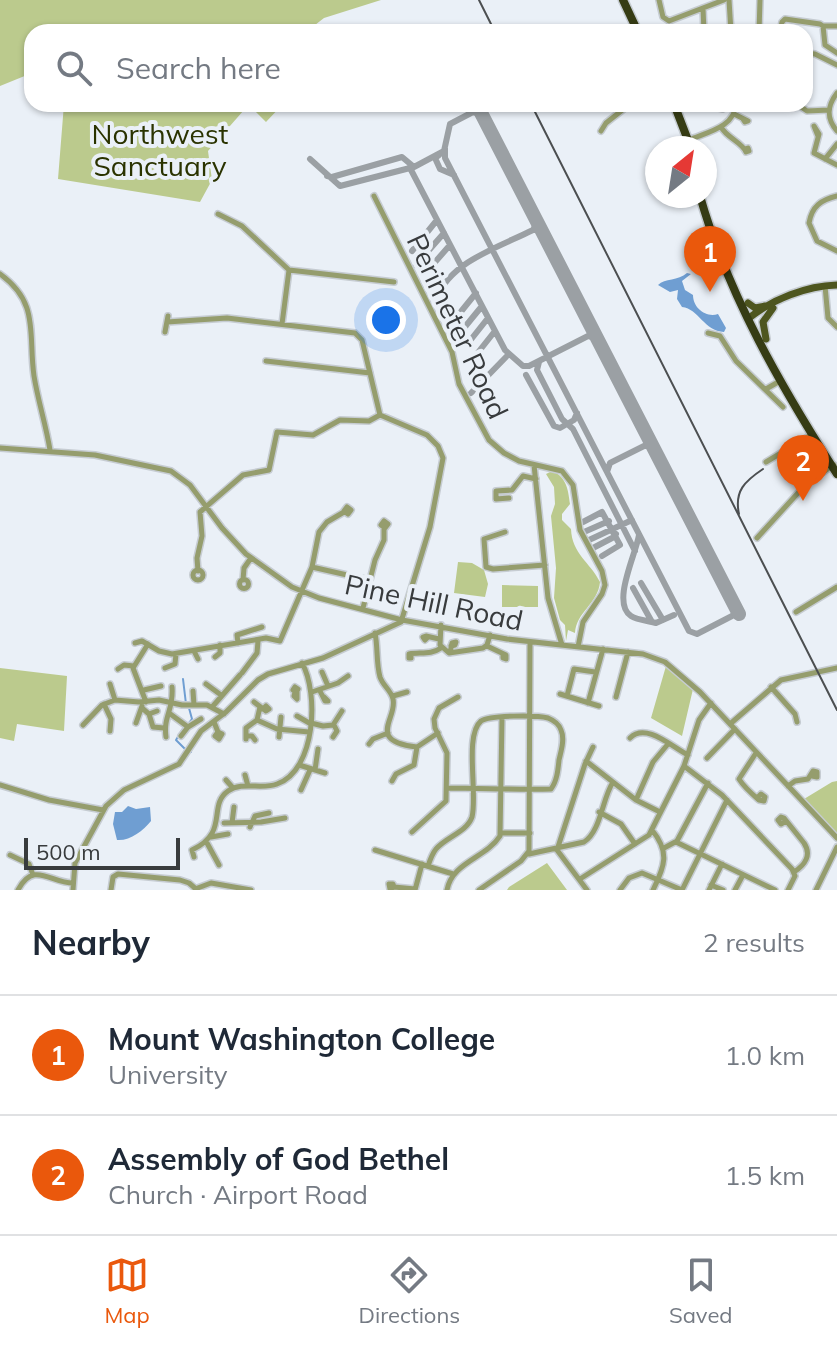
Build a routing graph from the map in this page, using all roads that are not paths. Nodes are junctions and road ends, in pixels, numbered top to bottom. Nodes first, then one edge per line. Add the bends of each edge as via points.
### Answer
1 (621, 0) edge
2 (659, 0) edge
3 (726, 0) edge
4 (760, 0) edge
5 (703, 8) junction
6 (632, 24) edge
7 (704, 24) edge
8 (730, 24) edge
9 (759, 24) edge
10 (782, 24) edge
11 (823, 26) junction
12 (837, 26) edge
13 (837, 53) edge
14 (813, 54) edge
15 (837, 65) edge
16 (837, 93) edge
17 (829, 110) junction
18 (813, 111) edge
19 (620, 112) edge
20 (678, 112) edge
21 (734, 114) joint
22 (743, 119) dead end
23 (721, 127) junction
24 (601, 131) dead end
25 (837, 131) edge
26 (685, 136) edge
27 (705, 136) edge
28 (818, 136) dead end
29 (837, 144) edge
30 (745, 149) dead end
31 (825, 159) junction
32 (837, 165) edge
33 (374, 196) dead end
34 (837, 198) edge
35 (704, 208) edge
36 (706, 208) edge
37 (218, 214) dead end
38 (707, 222) junction
39 (713, 241) junction
40 (837, 249) edge
41 (289, 270) junction
42 (0, 274) edge
43 (394, 282) dead end
44 (832, 287) edge
45 (748, 303) junction
46 (772, 306) junction
47 (752, 317) junction
48 (282, 324) junction
49 (837, 326) edge
50 (165, 332) dead end
51 (708, 333) dead end
52 (766, 339) junction
53 (266, 361) dead end
54 (370, 373) junction
55 (780, 381) junction
56 (766, 389) junction
57 (783, 407) dead end
58 (380, 415) junction
59 (811, 435) junction
60 (0, 448) edge
61 (50, 450) junction
62 (766, 462) dead end
63 (534, 465) junction
64 (835, 467) edge
65 (536, 479) junction
66 (509, 498) dead end
67 (206, 506) junction
68 (344, 512) dead end
69 (384, 528) dead end
70 (505, 532) dead end
71 (757, 538) dead end
72 (251, 558) junction
73 (545, 565) junction
74 (312, 567) junction
75 (198, 571) dead end
76 (243, 580) dead end
77 (370, 580) junction
78 (837, 587) edge
79 (300, 591) junction
80 (363, 608) junction
81 (796, 612) dead end
82 (402, 620) junction
83 (441, 625) junction
84 (262, 627) dead end
85 (375, 633) junction
86 (490, 635) junction
87 (427, 638) dead end
88 (439, 639) junction
89 (258, 641) junction
90 (530, 642) junction
91 (135, 643) dead end
92 (238, 643) junction
93 (148, 644) junction
94 (220, 645) junction
95 (562, 645) junction
96 (451, 646) dead end
97 (487, 646) junction
98 (578, 647) junction
99 (441, 648) junction
100 (603, 649) junction
101 (194, 651) junction
102 (628, 652) junction
103 (450, 653) junction
104 (176, 654) junction
105 (411, 654) dead end
106 (503, 654) dead end
107 (215, 657) dead end
108 (198, 659) dead end
109 (304, 662) junction
110 (134, 666) junction
111 (165, 668) dead end
112 (837, 668) edge
113 (118, 669) dead end
114 (322, 672) dead end
115 (595, 672) junction
116 (348, 676) dead end
117 (310, 681) junction
118 (110, 684) dead end
119 (206, 684) dead end
120 (161, 686) dead end
121 (328, 686) junction
122 (172, 687) dead end
123 (295, 687) dead end
124 (771, 687) junction
125 (144, 690) junction
126 (193, 691) dead end
127 (407, 692) dead end
128 (221, 695) junction
129 (393, 696) junction
130 (458, 697) dead end
131 (616, 697) dead end
132 (115, 700) junction
133 (254, 702) dead end
134 (588, 703) junction
135 (711, 703) junction
136 (104, 704) junction
137 (144, 704) junction
138 (173, 704) junction
139 (194, 705) junction
140 (213, 706) junction
141 (599, 706) dead end
142 (157, 711) dead end
143 (342, 711) dead end
144 (169, 713) junction
145 (149, 714) junction
146 (224, 714) junction
147 (297, 716) dead end
148 (281, 717) dead end
149 (502, 717) junction
150 (530, 718) junction
151 (201, 719) dead end
152 (257, 720) junction
153 (214, 722) junction
154 (797, 722) dead end
155 (136, 723) dead end
156 (311, 723) junction
157 (83, 725) dead end
158 (334, 725) junction
159 (732, 726) junction
160 (165, 727) junction
161 (188, 727) junction
162 (279, 729) junction
163 (110, 731) dead end
164 (218, 732) dead end
165 (309, 732) junction
166 (388, 733) junction
167 (438, 733) junction
168 (181, 736) dead end
169 (166, 737) dead end
170 (251, 737) dead end
171 (279, 737) dead end
172 (333, 737) dead end
173 (630, 738) dead end
174 (369, 744) dead end
175 (668, 744) junction
176 (417, 747) junction
177 (593, 747) dead end
178 (318, 749) dead end
179 (756, 753) junction
180 (688, 755) junction
181 (294, 758) dead end
182 (707, 758) dead end
183 (586, 761) junction
184 (300, 763) junction
185 (684, 766) junction
186 (312, 770) junction
187 (325, 773) dead end
188 (245, 775) dead end
189 (812, 776) dead end
190 (226, 780) dead end
191 (392, 781) dead end
192 (613, 782) junction
193 (708, 783) junction
194 (0, 785) edge
195 (248, 786) junction
196 (788, 786) junction
197 (233, 788) junction
198 (448, 788) junction
199 (473, 788) junction
200 (501, 788) junction
201 (530, 789) junction
202 (301, 790) dead end
203 (213, 797) dead end
204 (757, 798) dead end
205 (222, 800) junction
206 (636, 800) junction
207 (727, 800) junction
208 (234, 807) dead end
209 (103, 810) junction
210 (599, 812) junction
211 (661, 812) junction
212 (269, 813) dead end
213 (206, 818) dead end
214 (285, 818) dead end
215 (217, 821) junction
216 (786, 821) dead end
217 (232, 823) junction
218 (251, 825) junction
219 (652, 830) junction
220 (412, 832) dead end
221 (501, 833) junction
222 (530, 833) junction
223 (228, 834) dead end
224 (837, 838) edge
225 (209, 840) junction
226 (676, 842) junction
227 (635, 844) junction
228 (837, 847) edge
229 (557, 848) junction
230 (664, 848) junction
231 (375, 850) dead end
232 (528, 854) junction
233 (701, 854) junction
234 (10, 855) dead end
235 (194, 857) dead end
236 (722, 864) junction
237 (219, 865) dead end
238 (425, 865) junction
239 (794, 872) junction
240 (453, 874) junction
241 (33, 875) junction
242 (743, 875) junction
243 (659, 878) junction
244 (580, 879) junction
245 (73, 886) edge
246 (394, 887) dead end
247 (710, 888) edge
248 (415, 889) edge
249 (772, 889) edge
250 (18, 890) edge
251 (111, 890) edge
252 (195, 890) edge
253 (251, 890) edge
254 (447, 890) edge
255 (479, 890) edge
256 (587, 890) edge
257 (620, 890) edge
258 (653, 890) edge
259 (682, 890) edge
260 (723, 890) edge
261 (735, 890) edge
262 (788, 890) edge
263 (816, 890) edge

1 - 6 highway
2 - 5 street via 669,21
3 - 5 street
3 - 8 street
4 - 9 street
5 - 7 street
10 - 11 street via 785,19
11 - 12 street
11 - 13 street via 825,45
14 - 15 street
16 - 17 street
17 - 18 street
17 - 25 street
19 - 24 street
20 - 26 highway
21 - 22 street
21 - 23 street
23 - 27 street
23 - 30 street
28 - 31 street via 813,152
29 - 31 street
31 - 32 street
33 - 63 street, Perimeter Road via 452,352 459,384 485,435 504,453
34 - 40 street via 816,205 809,223 817,241
35 - 38 highway
36 - 45 highway
37 - 41 street via 242,226
38 - 39 highway
38 - 39 highway via 702,236
39 - 47 highway
41 - 43 street
41 - 48 street
42 - 61 street via 21,292 30,315 35,380
44 - 46 main road
44 - 49 street via 830,314
45 - 46 main road
45 - 47 highway
46 - 47 main road
46 - 52 main road via 764,320
47 - 52 highway
47 - 55 highway
48 - 50 street via 168,319
48 - 54 street via 355,333 362,340
51 - 56 street via 720,336
52 - 64 highway via 797,406
53 - 54 street
54 - 58 street
55 - 56 street
55 - 59 highway
56 - 57 street
58 - 67 street via 369,421 340,420 313,435 277,432 269,470 243,475
58 - 82 street via 427,435 444,461
59 - 62 street
59 - 64 highway
60 - 61 street, Pine Hill Road
61 - 67 street, Pine Hill Road via 167,469 188,482
63 - 65 street
63 - 98 street, Perimeter Road via 560,470 571,480 580,530 604,575 604,589 583,622
64 - 71 street via 808,482
65 - 66 street via 523,476 512,490 496,491 496,499
65 - 73 street
67 - 72 street, Pine Hill Road
67 - 75 street via 199,514
68 - 74 street via 320,530
69 - 77 street
70 - 73 street via 484,539 490,569
72 - 76 street
72 - 79 street, Pine Hill Road
73 - 95 street via 549,605
74 - 77 street
74 - 79 street
77 - 80 street
78 - 81 street
79 - 80 street, Pine Hill Road
79 - 89 street via 280,641
80 - 82 street, Pine Hill Road
82 - 83 street, Pine Hill Road
82 - 85 street
83 - 86 street, Pine Hill Road
83 - 88 street
84 - 92 street via 237,635
85 - 109 street
85 - 129 street via 380,677
86 - 90 street, Pine Hill Road
86 - 97 street
87 - 88 street
88 - 99 street
89 - 92 street
89 - 128 street via 257,653
90 - 95 street, Pine Hill Road
90 - 150 street
91 - 93 street
92 - 94 street
93 - 104 street
93 - 110 street
94 - 101 street
94 - 107 street
95 - 98 street, Pine Hill Road
96 - 103 street
97 - 103 street
97 - 106 street
98 - 100 street, Pine Hill Road
99 - 103 street
99 - 105 street
100 - 102 street, Pine Hill Road
100 - 115 street
101 - 104 street
101 - 108 street
102 - 131 street
102 - 135 street, Pine Hill Road via 665,662
104 - 111 street via 175,664
109 - 117 street
109 - 146 street via 262,677
110 - 113 street
110 - 125 street
112 - 124 street via 788,677
114 - 121 street
115 - 134 street
115 - 134 street via 574,669 563,695
116 - 121 street
117 - 121 street via 322,694
117 - 123 street
117 - 156 street
118 - 132 street
119 - 128 street
120 - 125 street
122 - 138 street
124 - 154 street
124 - 159 street
125 - 137 street
126 - 139 street
127 - 129 street
128 - 140 street
129 - 166 street
130 - 167 street via 437,710
132 - 136 street
132 - 137 street
133 - 152 street via 262,708
134 - 141 street
135 - 159 street, Pine Hill Road
135 - 180 street via 699,720
136 - 157 street
136 - 163 street
137 - 138 street
137 - 145 street
137 - 155 street
138 - 139 street
138 - 144 street
139 - 140 street
140 - 146 street
142 - 145 street
143 - 158 street
144 - 160 street
144 - 161 street
145 - 160 street via 153,727
146 - 153 street
147 - 156 street
148 - 162 street
149 - 150 street
149 - 199 street via 486,719 475,729
149 - 200 street
150 - 201 street
150 - 201 street via 551,720 563,736 554,786
151 - 161 street
152 - 162 street
152 - 170 street via 246,722
153 - 164 street
153 - 209 street via 179,764 124,790
156 - 158 street
156 - 165 street
158 - 172 street
159 - 179 street, Pine Hill Road
159 - 182 street
160 - 169 street
161 - 168 street
162 - 165 street
162 - 171 street
165 - 184 street
166 - 174 street
166 - 176 street
167 - 176 street
167 - 198 street via 447,753
173 - 175 street via 646,732
175 - 180 street
175 - 206 street via 653,762
176 - 191 street via 415,763
177 - 183 street
178 - 186 street
179 - 196 street, Pine Hill Road
179 - 204 street via 739,779
180 - 185 street
181 - 184 street
183 - 192 street
183 - 229 street
184 - 186 street
184 - 195 street via 280,783
185 - 193 street
185 - 211 street
186 - 187 street
186 - 202 street
188 - 195 street
189 - 196 street
190 - 197 street
192 - 206 street
192 - 210 street
193 - 207 street
193 - 226 street
194 - 209 street
195 - 197 street
196 - 224 street, Pine Hill Road
197 - 205 street
198 - 199 street
198 - 220 street via 444,805
199 - 200 street
199 - 238 street via 469,823 438,846
200 - 201 street
200 - 221 street
201 - 222 street
203 - 205 street
205 - 215 street
206 - 211 street
207 - 233 street
207 - 239 street
208 - 217 street
209 - 245 street via 75,863
210 - 227 street via 623,826
210 - 229 street via 587,840
211 - 219 street
212 - 218 street via 255,816
213 - 215 street
214 - 218 street
215 - 217 street
215 - 225 street
216 - 239 street via 808,852
217 - 218 street
219 - 227 street
219 - 230 street
221 - 222 street
221 - 240 street
222 - 232 street
223 - 225 street
225 - 235 street via 192,850
225 - 237 street
226 - 230 street
226 - 233 street
227 - 244 street
228 - 263 street
229 - 232 street
229 - 244 street
230 - 243 street
231 - 238 street
232 - 255 street
233 - 236 street
233 - 259 street
234 - 241 street via 29,864
236 - 242 street
236 - 247 street
238 - 240 street
238 - 248 street
239 - 262 street
240 - 254 street
241 - 245 street
241 - 250 street
242 - 249 street
242 - 261 street
243 - 257 street via 637,873
243 - 258 street
243 - 259 street
244 - 256 street
246 - 248 street
247 - 260 street
251 - 252 street via 115,875 184,881
252 - 253 street via 211,883

